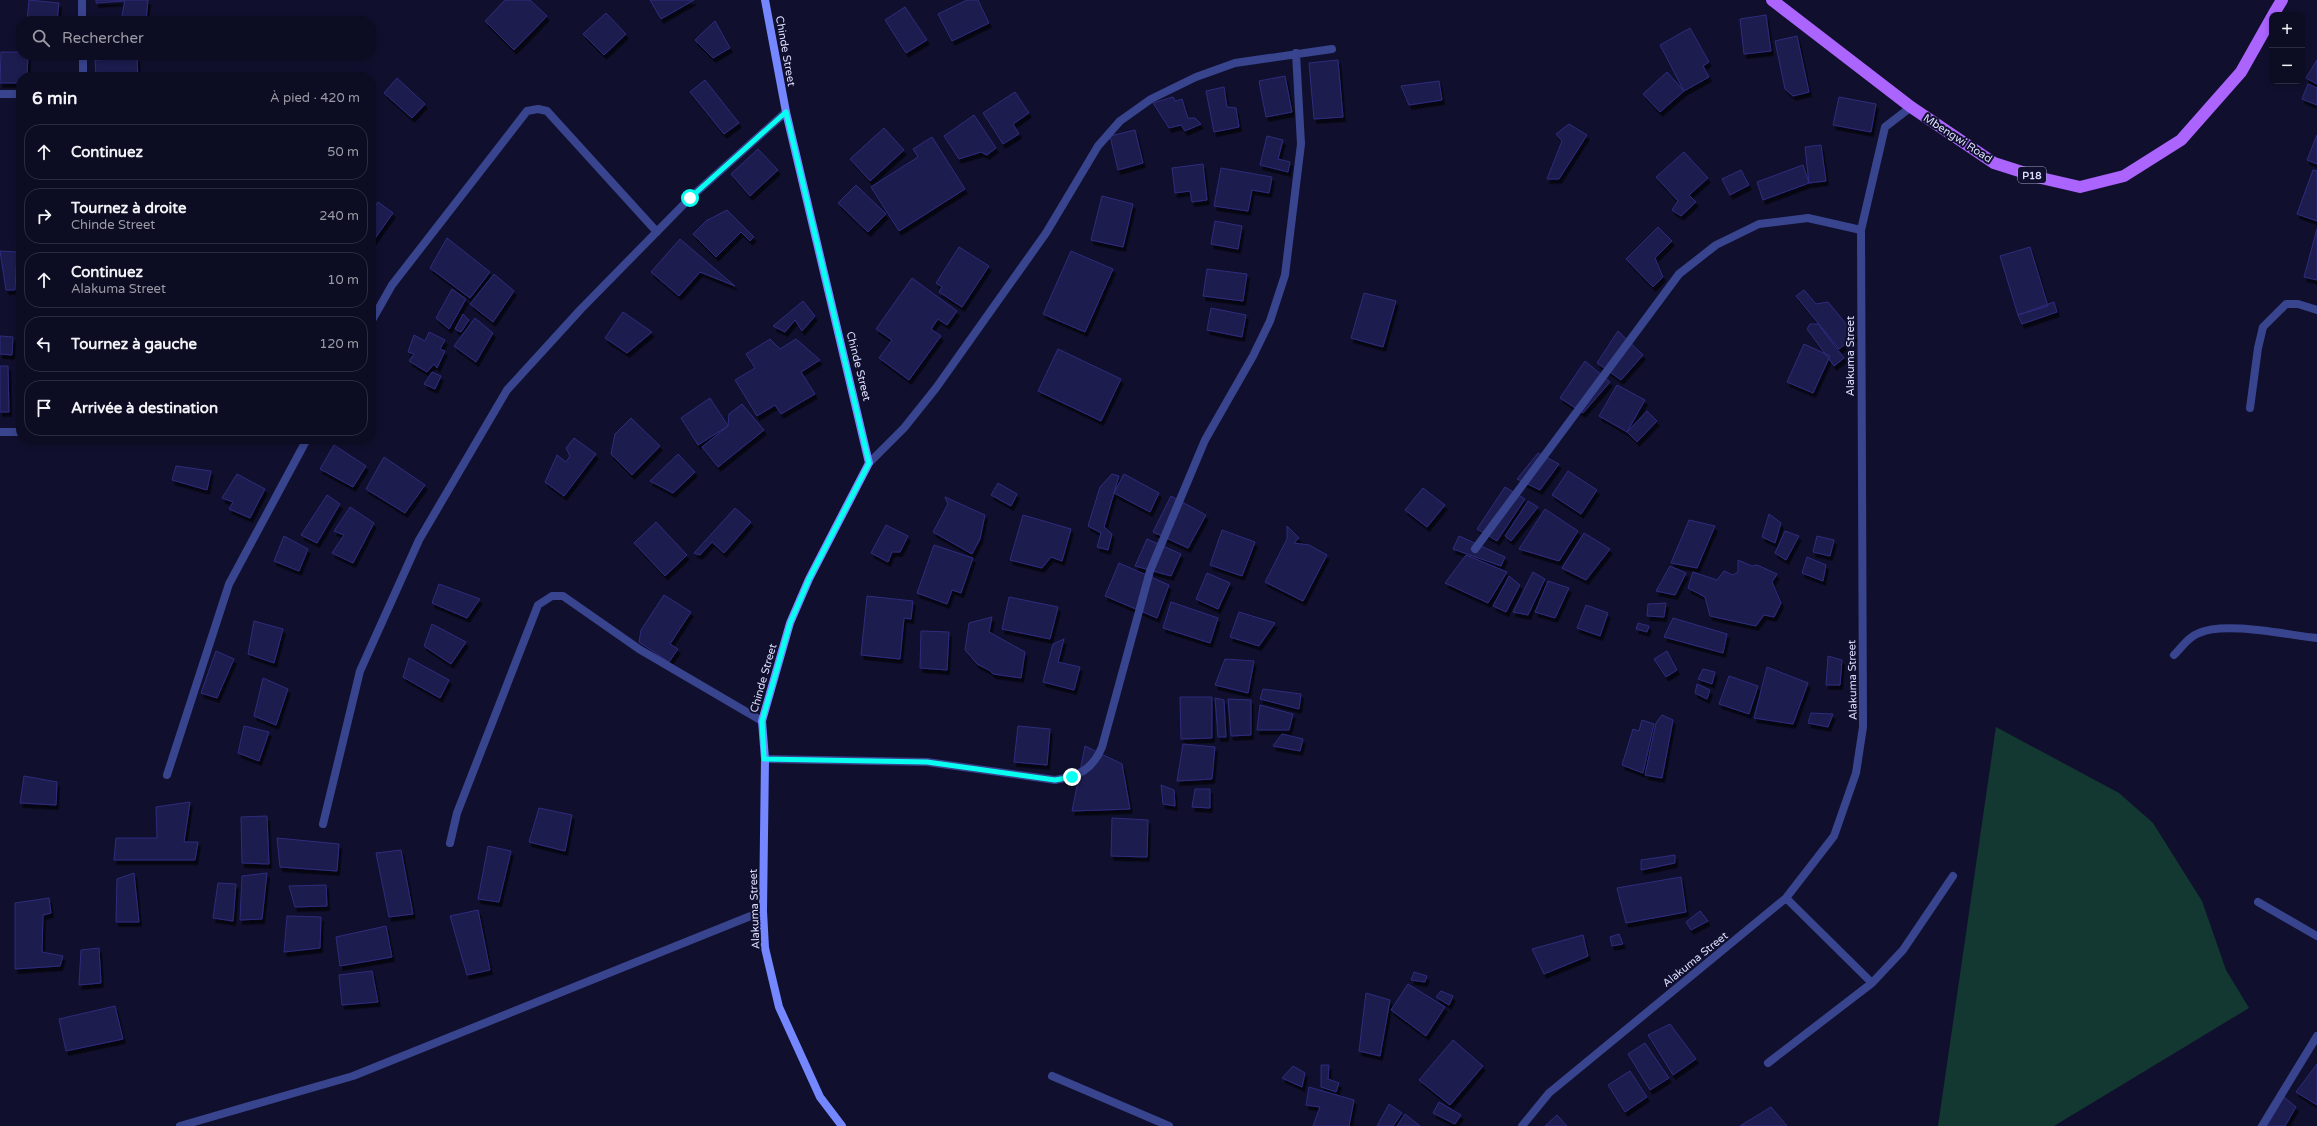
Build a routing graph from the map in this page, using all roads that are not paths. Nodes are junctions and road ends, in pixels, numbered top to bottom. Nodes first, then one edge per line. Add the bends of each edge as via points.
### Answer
1 (82, 0) edge
2 (765, 0) edge
3 (1772, 0) edge
4 (2282, 0) edge
5 (2275, 12) edge
6 (82, 16) edge
7 (2269, 23) edge
8 (1332, 49) dead end
9 (1296, 53) junction
10 (83, 60) edge
11 (83, 72) edge
12 (0, 94) edge
13 (16, 94) edge
14 (1911, 107) junction
15 (786, 112) junction
16 (1861, 230) junction
17 (658, 232) junction
18 (2317, 310) edge
19 (376, 313) edge
20 (2250, 408) dead end
21 (0, 432) edge
22 (16, 432) edge
23 (304, 444) edge
24 (869, 463) junction
25 (1475, 549) dead end
26 (2317, 638) edge
27 (2174, 655) dead end
28 (762, 721) junction
29 (764, 759) junction
30 (166, 776) dead end
31 (323, 824) dead end
32 (450, 843) dead end
33 (1953, 876) dead end
34 (1786, 898) junction
35 (2258, 902) dead end
36 (763, 911) junction
37 (2317, 936) edge
38 (1872, 983) junction
39 (2317, 1036) edge
40 (1768, 1063) dead end
41 (1052, 1076) dead end
42 (180, 1126) edge
43 (842, 1126) edge
44 (1169, 1126) edge
45 (1522, 1126) edge
46 (2262, 1126) edge

1 - 6 street
2 - 15 street, Chinde Street
3 - 14 main road, Mbengwi Road / P18
4 - 5 main road, Mbengwi Road / P18
7 - 14 main road, Mbengwi Road / P18 via 2241,72 2181,140 2124,176 2080,187 1994,163
8 - 9 street
9 - 24 street via 1235,63 1196,77 1150,99 1120,121 1098,146 1046,233 936,388 904,428
9 - 29 street via 1301,144 1286,275 1270,321 1253,356 1205,440 1150,571 1097,760 1072,777 1055,780 927,762
10 - 11 street
12 - 13 street
14 - 16 street, Alakuma Street via 1885,127
15 - 17 street via 690,198
15 - 24 street, Chinde Street
16 - 25 street via 1808,218 1759,224 1716,245 1679,274
16 - 34 street, Alakuma Street via 1863,727 1856,773 1834,836
17 - 19 street via 547,111 528,111 392,285
17 - 31 street via 581,309 507,390 419,540 360,671
18 - 20 street via 2298,304 2286,304 2262,327
21 - 22 street
23 - 30 street via 229,584
24 - 28 street, Chinde Street via 809,579 790,623
26 - 27 street via 2242,629 2208,629 2189,639
28 - 29 street, Alakuma Street
28 - 32 street via 639,649 563,596 552,596 538,605 460,805
29 - 36 street, Alakuma Street
33 - 38 street via 1903,950
34 - 38 street
34 - 45 street, Alakuma Street via 1549,1093
35 - 37 street
36 - 42 street via 353,1076
36 - 43 street, Alakuma Street via 765,948 778,1007 820,1097
38 - 40 street
39 - 46 street
41 - 44 street

